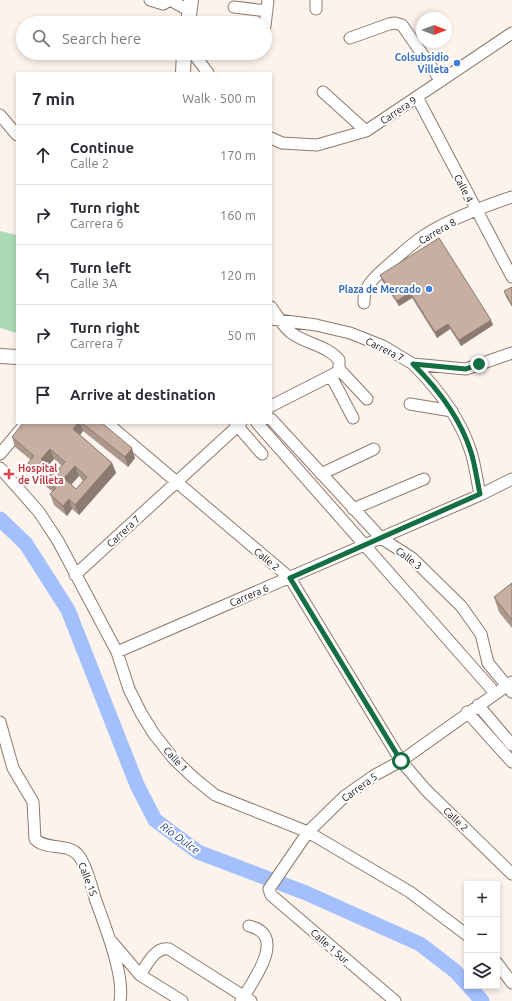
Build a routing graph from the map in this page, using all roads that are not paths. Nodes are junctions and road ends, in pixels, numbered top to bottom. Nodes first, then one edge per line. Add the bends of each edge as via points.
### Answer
1 (150, 0) edge
2 (170, 0) edge
3 (268, 0) edge
4 (234, 7) dead end
5 (190, 11) edge
6 (267, 12) junction
7 (266, 16) edge
8 (512, 33) edge
9 (350, 38) dead end
10 (184, 60) edge
11 (198, 60) edge
12 (183, 72) edge
13 (207, 72) edge
14 (441, 81) junction
15 (324, 92) dead end
16 (417, 97) junction
17 (0, 115) edge
18 (366, 131) junction
19 (16, 134) edge
20 (272, 138) edge
21 (512, 197) edge
22 (476, 210) junction
23 (512, 277) edge
24 (364, 303) dead end
25 (272, 310) edge
26 (276, 320) edge
27 (512, 353) edge
28 (0, 356) edge
29 (16, 357) edge
30 (413, 364) junction
31 (335, 372) junction
32 (367, 399) dead end
33 (410, 404) dead end
34 (272, 405) edge
35 (452, 411) junction
36 (353, 418) dead end
37 (272, 420) edge
38 (25, 424) edge
39 (108, 424) edge
40 (238, 424) edge
41 (259, 424) edge
42 (374, 449) dead end
43 (0, 454) edge
44 (262, 454) dead end
45 (0, 468) edge
46 (321, 474) junction
47 (424, 479) dead end
48 (512, 479) edge
49 (176, 482) junction
50 (480, 494) junction
51 (353, 509) junction
52 (381, 538) junction
53 (364, 545) junction
54 (75, 575) junction
55 (290, 578) junction
56 (117, 652) junction
57 (510, 687) edge
58 (495, 693) junction
59 (478, 705) junction
60 (468, 712) junction
61 (0, 722) edge
62 (512, 745) edge
63 (401, 761) junction
64 (512, 762) edge
65 (308, 832) junction
66 (512, 874) edge
67 (269, 889) joint
68 (249, 926) dead end
69 (464, 933) edge
70 (111, 941) junction
71 (500, 967) edge
72 (140, 975) junction
73 (512, 983) edge
74 (245, 999) edge
75 (120, 1001) edge
76 (182, 1001) edge
77 (395, 1001) edge

1 - 2 street via 163,4
2 - 5 street
3 - 6 street
4 - 6 street
6 - 7 street
8 - 14 street, Carrera 9
9 - 14 street via 389,24 402,25
10 - 12 main road
11 - 13 street
14 - 16 street, Carrera 9
15 - 18 street
16 - 18 street, Carrera 9
16 - 22 street, Calle 4
17 - 19 street
18 - 20 street, Carrera 9 via 317,145 282,143
21 - 22 street, Carrera 8
22 - 23 street, Calle 4
22 - 24 street, Carrera 8 via 425,235 402,254 366,287
25 - 26 street
26 - 30 street, Carrera 7 via 350,333 383,346
26 - 31 street via 294,336 334,354 340,360
27 - 30 street, Carrera 7 via 466,369
28 - 29 main road
30 - 35 street via 435,386
31 - 32 street
31 - 34 street
31 - 36 street
33 - 35 street
35 - 50 street via 471,451
37 - 46 street, Calle 3
38 - 43 street
39 - 49 street, Calle 2
40 - 44 street
40 - 49 street, Carrera 7
41 - 53 street
42 - 46 street
45 - 54 street, Calle 1 via 39,512
46 - 51 street, Calle 3
47 - 51 street
48 - 50 street, Carrera 6
49 - 54 street, Carrera 7
49 - 55 street, Calle 2
50 - 52 street, Carrera 6
51 - 52 street, Calle 3
52 - 53 street, Carrera 6
52 - 57 street, Calle 3 via 412,558 461,606 481,634 488,663
53 - 55 street, Carrera 6
53 - 58 street
54 - 56 street, Calle 1
55 - 56 street, Carrera 6
55 - 63 street, Calle 2
56 - 65 street, Calle 1 via 141,713 154,734 194,778 215,795
57 - 58 street, Carrera 5
58 - 59 street, Carrera 5
59 - 60 street, Carrera 5
59 - 62 street
60 - 63 street, Carrera 5
60 - 64 street
61 - 70 street, Calle 1S via 13,768 33,802 34,839 40,844 72,850 78,855
63 - 65 street, Carrera 5 via 345,796
63 - 66 street, Calle 2 via 426,790
65 - 67 street, Carrera 5
65 - 69 street, Calle 1 via 410,892
67 - 77 street, Calle 1 Sur via 271,895
68 - 74 street via 258,928 265,935 268,946
70 - 72 street
70 - 75 street, Calle 1S via 120,987
71 - 73 street
72 - 74 street via 158,950 169,949
72 - 76 street

